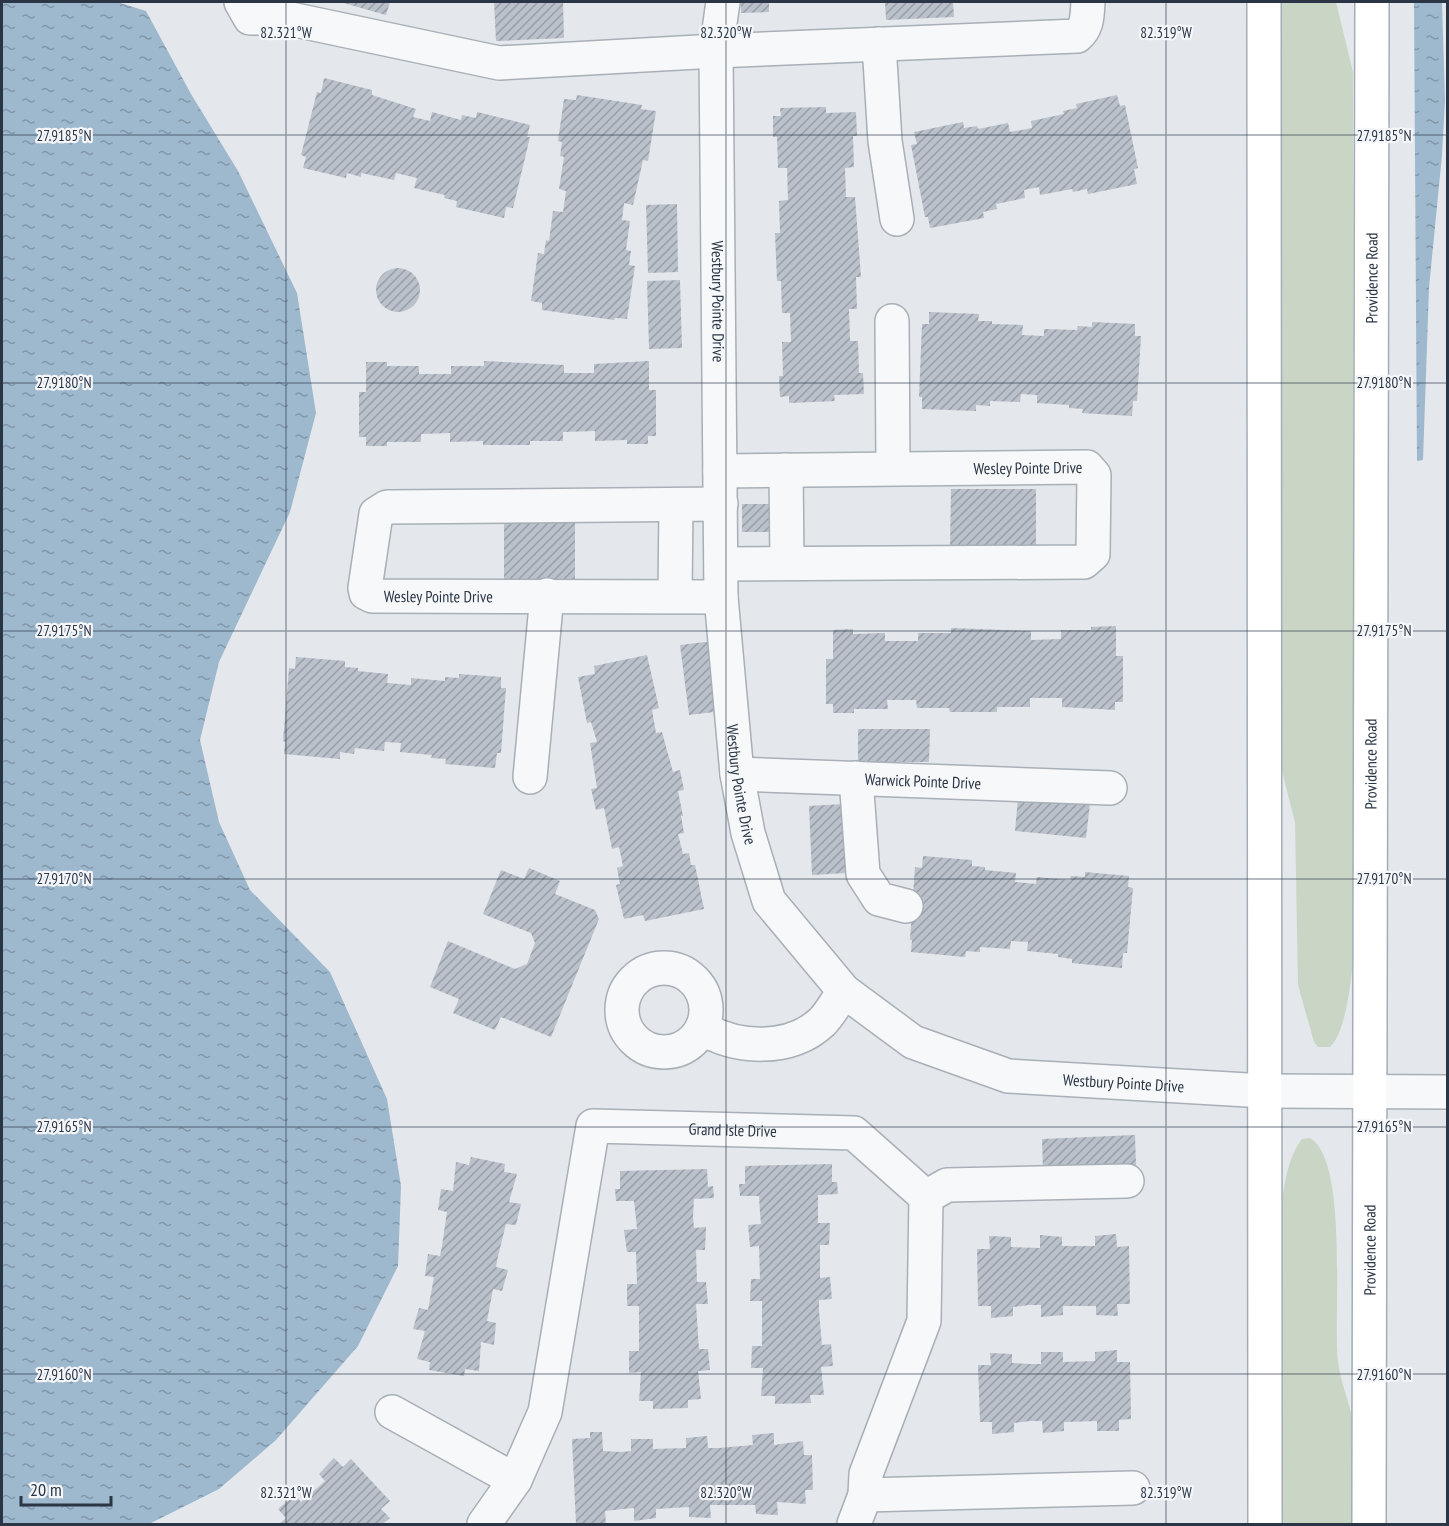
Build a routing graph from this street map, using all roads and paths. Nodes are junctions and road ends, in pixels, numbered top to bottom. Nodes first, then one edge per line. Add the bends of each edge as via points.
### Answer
1 (242, 2) edge
2 (723, 2) edge
3 (1088, 2) edge
4 (1264, 2) edge
5 (1372, 2) edge
6 (879, 44) junction
7 (716, 51) junction
8 (897, 219) dead end
9 (892, 321) dead end
10 (893, 467) junction
11 (786, 470) junction
12 (720, 471) junction
13 (721, 504) junction
14 (676, 505) junction
15 (787, 562) junction
16 (723, 564) junction
17 (547, 595) junction
18 (675, 596) junction
19 (721, 597) junction
20 (737, 774) junction
21 (530, 777) dead end
22 (856, 778) junction
23 (1110, 788) dead end
24 (906, 906) dead end
25 (844, 991) junction
26 (702, 1029) dead end
27 (1370, 1090) junction
28 (1264, 1091) junction
29 (1448, 1092) edge
30 (1127, 1181) dead end
31 (926, 1197) junction
32 (392, 1412) dead end
33 (515, 1480) junction
34 (1133, 1488) dead end
35 (860, 1510) edge
36 (484, 1524) edge
37 (1265, 1524) edge
38 (1369, 1524) edge

1 - 7 street via 250,18 286,18 499,63
2 - 7 street, Westbury Pointe Drive
3 - 6 street via 1087,19 1077,36
4 - 28 main road
5 - 27 main road, Providence Road
6 - 7 street
6 - 8 street via 885,141
7 - 12 street, Westbury Pointe Drive
9 - 10 street
10 - 11 street, Wesley Pointe Drive
10 - 15 street, Wesley Pointe Drive via 1087,467 1094,475 1093,554 1084,562
11 - 12 street, Wesley Pointe Drive
11 - 15 street
12 - 13 street, Westbury Pointe Drive
13 - 14 street, Wesley Pointe Drive
13 - 16 street, Westbury Pointe Drive
14 - 17 street, Wesley Pointe Drive via 387,507 376,514 365,588 372,596
14 - 18 street
15 - 16 street, Wesley Pointe Drive
16 - 19 street, Westbury Pointe Drive
17 - 18 street, Wesley Pointe Drive
17 - 21 street
18 - 19 street, Wesley Pointe Drive
19 - 20 street, Westbury Pointe Drive
20 - 22 street, Warwick Pointe Drive
20 - 25 street, Westbury Pointe Drive via 748,833 769,901
22 - 23 street, Warwick Pointe Drive
22 - 24 street via 862,874 879,899
25 - 26 street via 822,1023 792,1039 742,1044 719,1039
25 - 28 street, Westbury Pointe Drive via 913,1042 1008,1076
27 - 28 street, Westbury Pointe Drive
27 - 29 street, Westbury Pointe Drive
27 - 38 main road, Providence Road
28 - 37 main road
30 - 31 street via 947,1185
31 - 33 street, Grand Isle Drive via 854,1133 593,1126 545,1412
31 - 35 street via 924,1322 867,1474
32 - 33 street
33 - 36 street, Grand Isle Drive
34 - 35 street

